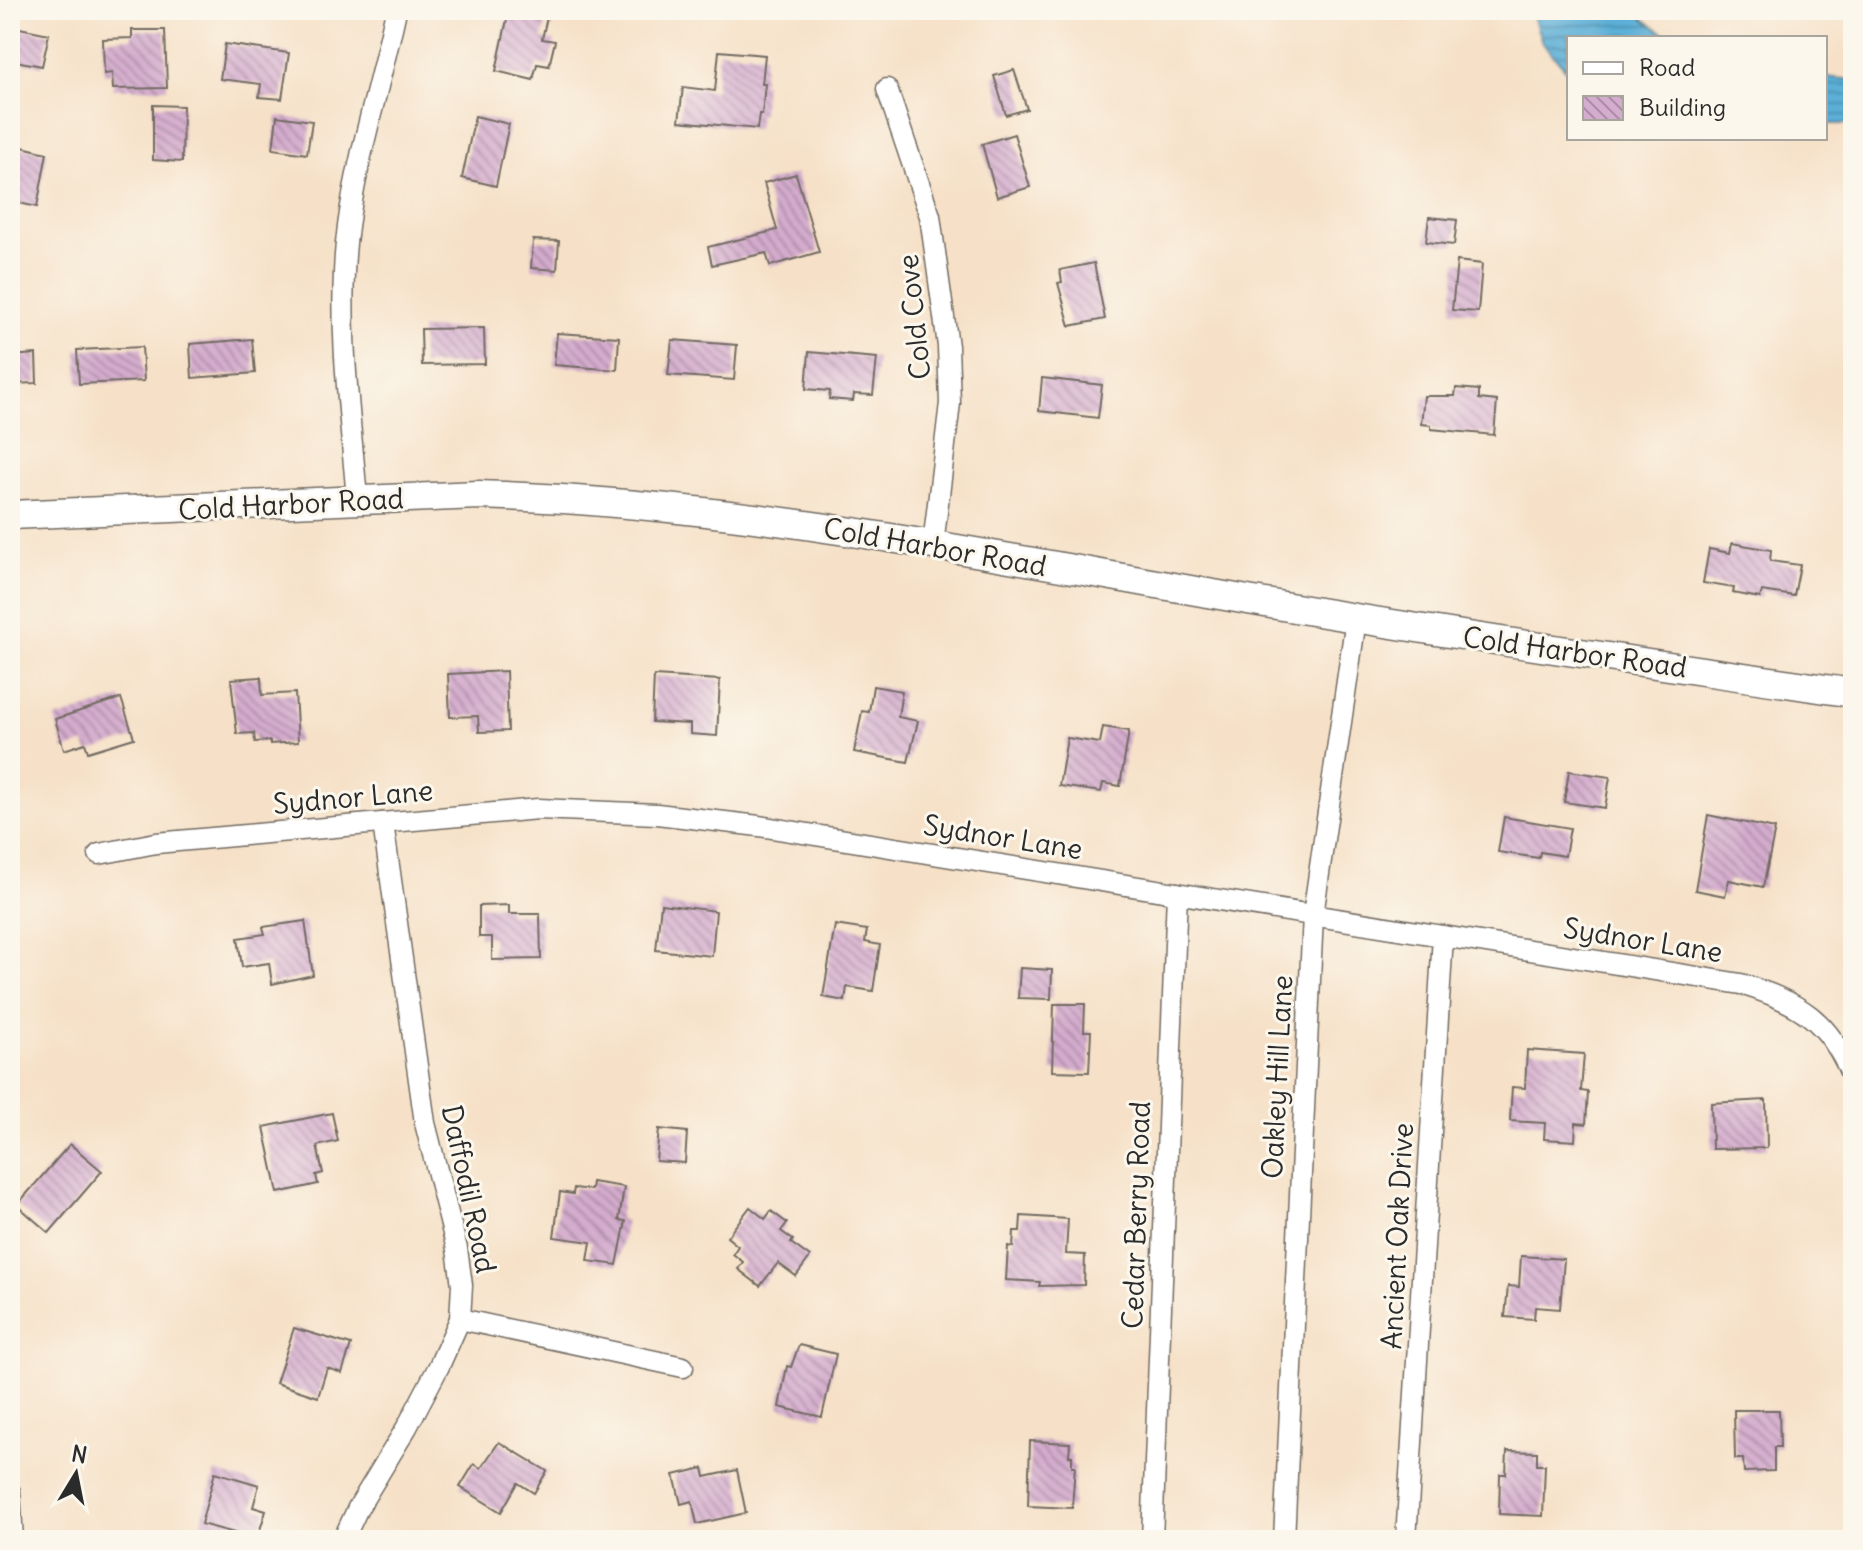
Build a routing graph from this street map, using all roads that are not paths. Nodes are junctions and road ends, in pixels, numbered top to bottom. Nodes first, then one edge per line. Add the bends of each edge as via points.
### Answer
1 (396, 10) edge
2 (887, 89) dead end
3 (357, 499) junction
4 (10, 515) edge
5 (933, 545) junction
6 (1356, 619) junction
7 (1853, 693) edge
8 (383, 823) junction
9 (99, 854) dead end
10 (1177, 893) junction
11 (1313, 915) junction
12 (1443, 936) junction
13 (1853, 1079) edge
14 (460, 1319) junction
15 (683, 1367) dead end
16 (10, 1492) edge
17 (13, 1540) edge
18 (343, 1540) edge
19 (1152, 1540) edge
20 (1284, 1540) edge
21 (1406, 1540) edge

1 - 3 street via 347,242 345,330
2 - 5 street, Cold Cove via 930,216 948,346 950,403
3 - 4 main road, Cold Harbor Road
3 - 5 main road, Cold Harbor Road via 556,497 675,508
5 - 6 main road, Cold Harbor Road
6 - 7 main road, Cold Harbor Road
6 - 11 street, Oakley Hill Lane
8 - 9 street, Sydnor Lane via 156,843
8 - 10 street, Sydnor Lane via 538,809 657,814
8 - 14 street, Daffodil Road via 425,1123 457,1249
10 - 11 street, Sydnor Lane
10 - 19 street, Cedar Berry Road
11 - 12 street, Sydnor Lane
11 - 20 street, Oakley Hill Lane
12 - 13 street, Sydnor Lane via 1741,984 1779,996 1808,1013 1829,1036
12 - 21 street, Ancient Oak Drive
14 - 15 street
14 - 18 street, Daffodil Road
16 - 17 street

